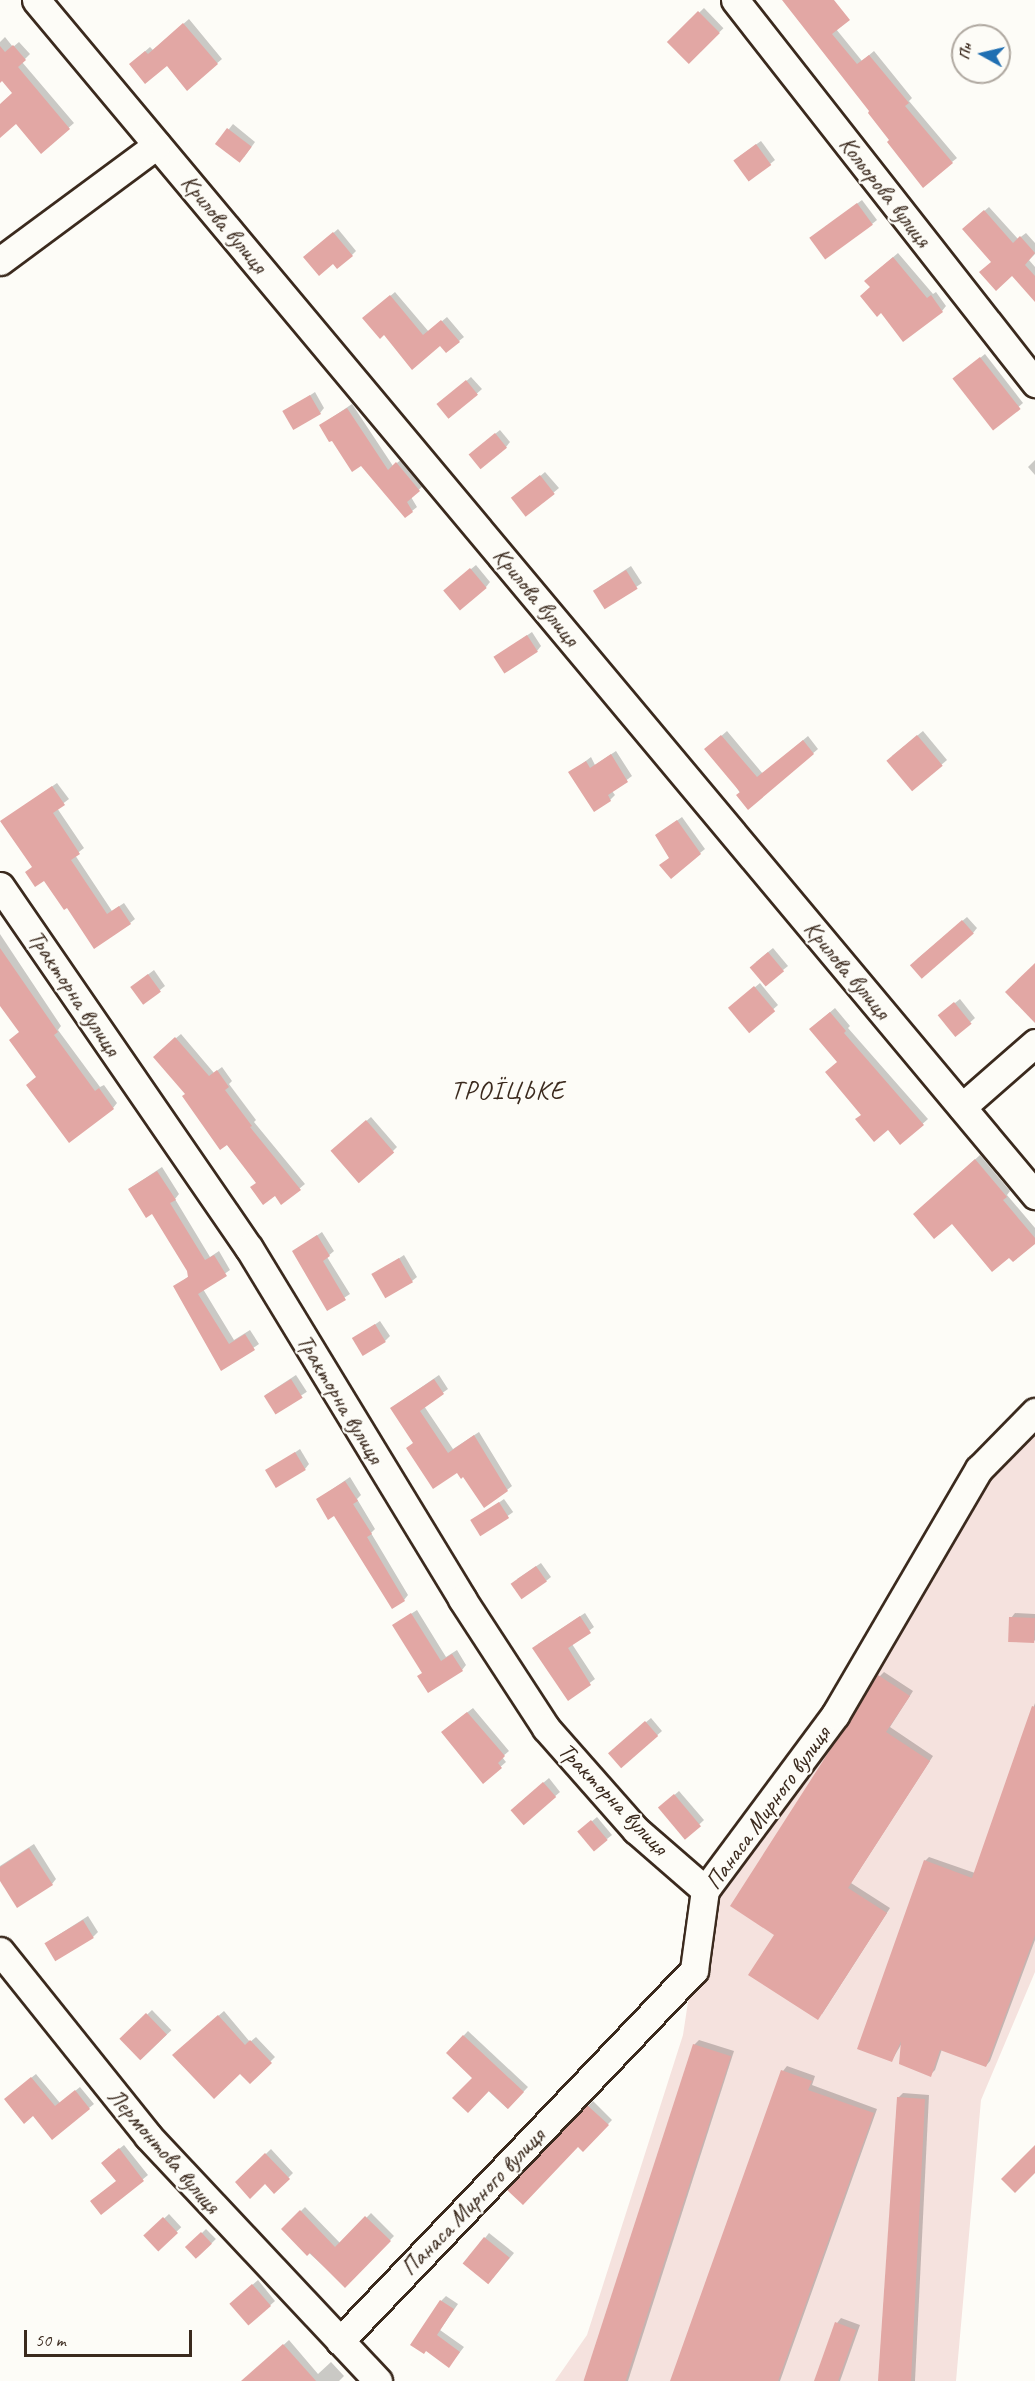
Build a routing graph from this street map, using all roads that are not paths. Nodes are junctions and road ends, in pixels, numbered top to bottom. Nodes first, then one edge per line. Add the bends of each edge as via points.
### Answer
1 (36, 0) edge
2 (735, 0) edge
3 (157, 145) junction
4 (0, 261) edge
5 (1035, 383) edge
6 (0, 886) edge
7 (1035, 1043) edge
8 (962, 1107) junction
9 (1035, 1195) edge
10 (1035, 1412) edge
11 (705, 1890) junction
12 (0, 1951) edge
13 (340, 2341) junction
14 (378, 2381) edge

1 - 3 street, Крилова вулиця
2 - 5 street, Кольорова вулиця
3 - 4 street
3 - 8 street, Крилова вулиця
6 - 11 street, Тракторна вулиця via 249,1248 462,1599 546,1728 636,1830
7 - 8 street
8 - 9 street, Крилова вулиця
10 - 11 street, Панаса Мирного вулиця via 979,1469 835,1715
11 - 13 street, Панаса Мирного вулиця via 694,1970
12 - 13 street, Лермонтова вулиця via 148,2136
13 - 14 street, Лермонтова вулиця

